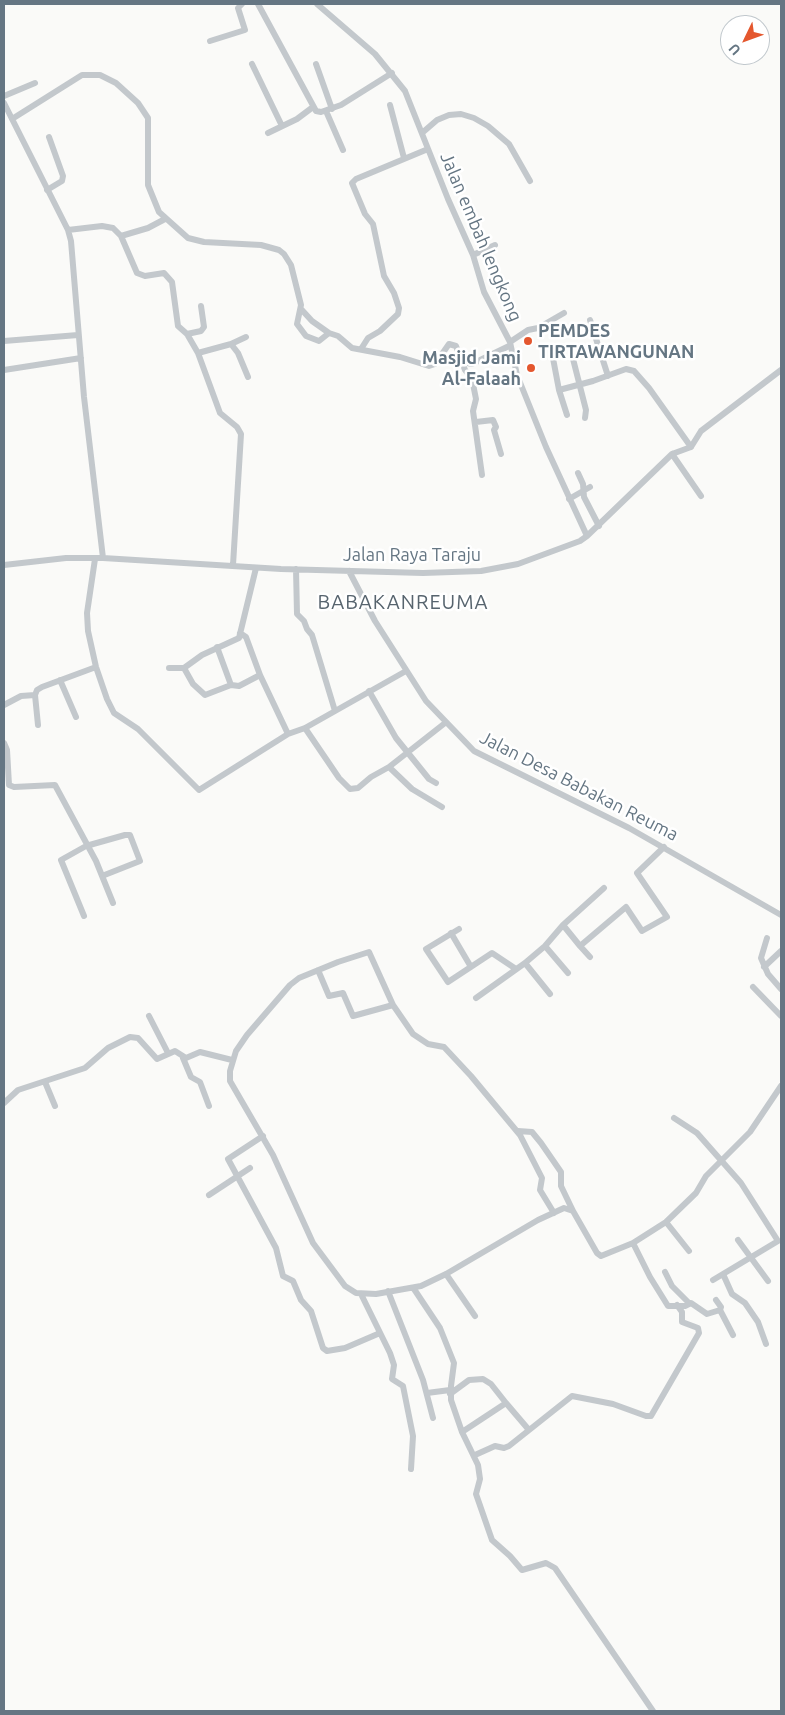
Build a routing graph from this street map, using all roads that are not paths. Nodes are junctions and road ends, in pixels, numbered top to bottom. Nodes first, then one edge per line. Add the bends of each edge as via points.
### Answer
1 (242, 4) edge
2 (258, 4) edge
3 (317, 4) edge
4 (210, 41) dead end
5 (252, 64) dead end
6 (316, 64) dead end
7 (392, 73) junction
8 (35, 83) dead end
9 (4, 96) edge
10 (4, 103) edge
11 (390, 105) dead end
12 (314, 107) junction
13 (329, 110) junction
14 (12, 119) junction
15 (282, 126) junction
16 (268, 132) dead end
17 (422, 133) junction
18 (49, 137) dead end
19 (428, 148) junction
20 (343, 150) dead end
21 (404, 158) junction
22 (530, 181) dead end
23 (47, 190) junction
24 (165, 219) junction
25 (68, 230) junction
26 (121, 236) junction
27 (495, 245) dead end
28 (473, 255) junction
29 (201, 306) dead end
30 (301, 308) junction
31 (564, 313) dead end
32 (590, 320) dead end
33 (329, 333) junction
34 (187, 334) junction
35 (78, 336) junction
36 (246, 337) dead end
37 (4, 341) edge
38 (231, 344) junction
39 (509, 344) junction
40 (361, 350) junction
41 (198, 353) junction
42 (552, 353) dead end
43 (572, 355) dead end
44 (81, 358) junction
45 (463, 362) junction
46 (4, 370) edge
47 (781, 370) edge
48 (608, 376) junction
49 (248, 377) dead end
50 (578, 385) junction
51 (559, 390) junction
52 (567, 415) dead end
53 (585, 418) dead end
54 (476, 422) junction
55 (691, 447) junction
56 (502, 454) dead end
57 (672, 454) junction
58 (578, 473) dead end
59 (482, 475) dead end
60 (590, 487) dead end
61 (583, 492) junction
62 (701, 496) dead end
63 (569, 499) junction
64 (599, 526) junction
65 (587, 536) junction
66 (103, 558) junction
67 (95, 559) junction
68 (233, 565) junction
69 (4, 566) edge
70 (256, 568) junction
71 (296, 569) junction
72 (349, 571) junction
73 (240, 633) junction
74 (217, 648) junction
75 (96, 667) junction
76 (169, 668) dead end
77 (184, 668) junction
78 (406, 671) junction
79 (260, 675) junction
80 (60, 680) junction
81 (231, 685) junction
82 (369, 691) junction
83 (36, 695) junction
84 (4, 704) edge
85 (335, 711) junction
86 (76, 717) dead end
87 (445, 723) junction
88 (38, 724) dead end
89 (305, 728) junction
90 (288, 734) junction
91 (4, 743) edge
92 (407, 752) junction
93 (389, 767) junction
94 (436, 783) dead end
95 (442, 807) dead end
96 (86, 846) junction
97 (664, 847) junction
98 (102, 876) junction
99 (604, 888) dead end
100 (113, 903) dead end
101 (781, 915) edge
102 (84, 916) dead end
103 (563, 925) junction
104 (459, 929) dead end
105 (450, 934) junction
106 (767, 938) dead end
107 (545, 946) junction
108 (580, 946) junction
109 (781, 951) edge
110 (590, 957) dead end
111 (525, 963) junction
112 (471, 967) junction
113 (764, 967) junction
114 (516, 969) junction
115 (318, 970) junction
116 (568, 973) dead end
117 (753, 987) dead end
118 (781, 989) edge
119 (550, 994) dead end
120 (476, 998) dead end
121 (393, 1005) junction
122 (149, 1016) dead end
123 (781, 1016) edge
124 (168, 1053) junction
125 (183, 1058) junction
126 (232, 1060) junction
127 (45, 1082) junction
128 (781, 1086) edge
129 (4, 1103) edge
130 (55, 1106) dead end
131 (209, 1106) dead end
132 (674, 1118) dead end
133 (518, 1131) junction
134 (263, 1136) junction
135 (722, 1161) junction
136 (250, 1168) dead end
137 (237, 1176) junction
138 (210, 1195) dead end
139 (573, 1211) junction
140 (554, 1213) junction
141 (666, 1222) junction
142 (738, 1240) dead end
143 (780, 1242) edge
144 (633, 1243) junction
145 (689, 1251) dead end
146 (752, 1258) junction
147 (665, 1272) dead end
148 (446, 1274) junction
149 (723, 1274) junction
150 (713, 1280) dead end
151 (768, 1282) dead end
152 (414, 1289) junction
153 (388, 1291) junction
154 (361, 1294) junction
155 (716, 1300) dead end
156 (689, 1303) junction
157 (677, 1305) junction
158 (720, 1310) junction
159 (475, 1316) dead end
160 (380, 1333) junction
161 (733, 1336) dead end
162 (766, 1344) dead end
163 (450, 1392) junction
164 (427, 1393) junction
165 (506, 1403) junction
166 (432, 1418) dead end
167 (529, 1430) junction
168 (462, 1432) junction
169 (475, 1455) junction
170 (411, 1469) dead end
171 (653, 1711) edge

1 - 4 street via 238,8 245,30
2 - 12 street
3 - 7 street, Jalan embah lengkong via 361,39
5 - 15 street
6 - 13 street
7 - 13 street via 363,93
7 - 17 street, Jalan embah lengkong via 408,98
8 - 9 street
10 - 14 street
11 - 21 street
12 - 13 street via 318,112
12 - 15 street
13 - 20 street
14 - 23 street
14 - 24 street via 82,75 100,75 116,83 138,103 148,118 148,184
15 - 16 street
17 - 19 street, Jalan embah lengkong
17 - 22 street via 449,115 474,118 509,144
18 - 23 street via 63,176 62,181
19 - 21 street
19 - 28 street, Jalan embah lengkong
21 - 40 street via 352,183 365,214 373,224 384,276 394,293 399,312 368,338
23 - 25 street
24 - 26 street
24 - 30 street via 188,238 261,245 279,250 291,265
25 - 26 street via 102,226 113,228
25 - 35 street
26 - 34 street via 137,273 145,276 164,273 169,277 175,293 177,322
27 - 28 street
28 - 39 street, Jalan embah lengkong via 484,292
29 - 34 street via 204,327 201,331
30 - 33 street
30 - 33 street via 296,324 306,336 319,341
31 - 39 street via 528,330
32 - 48 street
33 - 40 street
34 - 41 street
35 - 37 street
35 - 44 street
36 - 38 street
38 - 41 street
38 - 49 street
39 - 45 street via 472,364
39 - 63 street, Jalan embah lengkong via 517,375
40 - 45 street via 432,366 451,343 456,346
41 - 68 street via 218,410 241,434
42 - 51 street
43 - 50 street
44 - 46 street
44 - 66 street
45 - 54 street via 472,379
47 - 55 street via 702,431
48 - 50 street
48 - 55 street via 626,369 634,371
50 - 51 street
50 - 53 street via 586,410
51 - 52 street
54 - 56 street via 493,420
54 - 59 street
55 - 57 street, Jalan Raya Taraju
57 - 62 street
57 - 64 street, Jalan Raya Taraju
58 - 61 street
60 - 61 street
61 - 63 street
61 - 64 street
63 - 65 street, Jalan embah lengkong
64 - 65 street, Jalan Raya Taraju
65 - 72 street, Jalan Raya Taraju via 534,558 489,569 424,573
66 - 67 street, Jalan Raya Taraju
66 - 68 street, Jalan Raya Taraju
67 - 69 street, Jalan Raya Taraju via 66,558
67 - 75 street via 87,613
68 - 70 street, Jalan Raya Taraju
70 - 71 street, Jalan Raya Taraju
70 - 73 street
71 - 72 street, Jalan Raya Taraju
71 - 85 street via 297,614 312,635
72 - 78 street, Jalan Desa Babakan Reuma
73 - 74 street via 235,640
73 - 79 street via 246,637
74 - 77 street
74 - 81 street
75 - 80 street
75 - 90 street via 114,713 138,729 199,790
76 - 77 street
77 - 81 street via 204,695
78 - 82 street
78 - 87 street, Jalan Desa Babakan Reuma
79 - 81 street via 239,686
79 - 90 street
80 - 83 street via 42,687
80 - 86 street
82 - 85 street
82 - 92 street via 388,727
83 - 84 street via 21,696
83 - 88 street
85 - 89 street
87 - 92 street
87 - 97 street, Jalan Desa Babakan Reuma via 465,744 486,758
89 - 90 street
89 - 93 street via 350,789 358,788 371,776
91 - 96 street via 9,784 14,788 55,785
92 - 93 street
92 - 94 street
93 - 95 street via 412,789
96 - 98 street
96 - 98 street via 125,834 132,838 140,861
96 - 102 street via 61,862
97 - 101 street, Jalan Desa Babakan Reuma
97 - 108 street via 637,873 667,917 642,931 626,907
98 - 100 street
99 - 103 street
103 - 107 street
103 - 108 street
104 - 105 street
105 - 112 street
105 - 112 street via 426,949 448,982
106 - 113 street via 761,958
107 - 111 street
107 - 116 street
108 - 110 street
109 - 113 street
111 - 114 street
111 - 119 street
112 - 114 street via 492,953
113 - 118 street
114 - 120 street
115 - 121 street via 329,996 343,993 354,1016
115 - 121 street via 369,952
115 - 126 street via 290,985 252,1028
117 - 123 street
121 - 133 street via 413,1034 428,1044 444,1047
122 - 124 street
124 - 125 street via 175,1051
124 - 127 street via 161,1059 155,1058 138,1038 130,1037 108,1048 85,1068
125 - 126 street via 200,1052
125 - 131 street via 191,1077 200,1082
126 - 134 street via 230,1081
127 - 129 street via 18,1090
127 - 130 street
128 - 135 street via 750,1132
132 - 135 street via 698,1133
133 - 139 street via 532,1132 561,1172 561,1186
133 - 140 street via 543,1181 540,1190
134 - 137 street via 229,1157
134 - 154 street via 313,1242 345,1286
135 - 141 street
135 - 143 street via 753,1198
136 - 137 street
137 - 138 street
137 - 160 street via 276,1248 283,1276 294,1281 301,1300 311,1311 323,1348 327,1351 345,1348
139 - 140 street via 564,1208
139 - 144 street via 600,1256
140 - 148 street
141 - 144 street
141 - 145 street
142 - 146 street
143 - 146 street
144 - 157 street via 665,1302 672,1307
146 - 149 street
146 - 151 street
147 - 156 street via 672,1286
148 - 152 street
148 - 159 street
149 - 150 street
149 - 162 street via 732,1294 745,1303 758,1322
152 - 153 street
152 - 163 street via 449,1347 454,1363
153 - 154 street
153 - 164 street
154 - 160 street
155 - 158 street
156 - 157 street
156 - 158 street via 707,1314
157 - 167 street via 682,1312 682,1322 698,1328 699,1333 651,1416 575,1395
158 - 161 street
160 - 170 street via 394,1365 392,1379 403,1386 411,1419
163 - 164 street
163 - 165 street via 469,1380 483,1379
163 - 168 street
164 - 166 street
165 - 167 street
165 - 168 street
167 - 169 street via 509,1446 495,1446
168 - 169 street
169 - 171 street via 480,1479 476,1494 492,1540 522,1570 546,1563 554,1568

